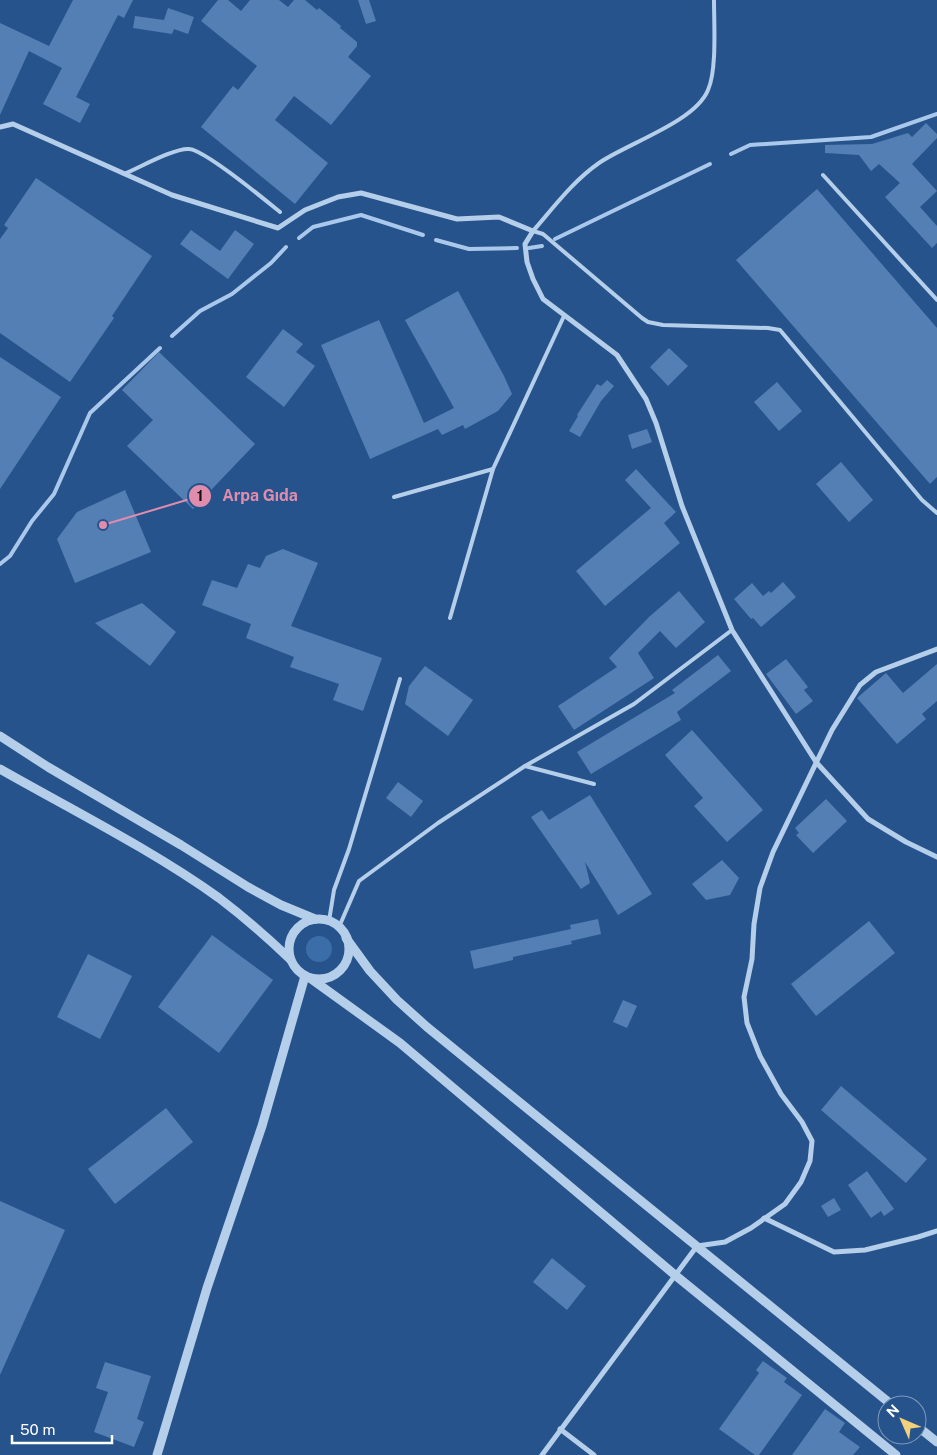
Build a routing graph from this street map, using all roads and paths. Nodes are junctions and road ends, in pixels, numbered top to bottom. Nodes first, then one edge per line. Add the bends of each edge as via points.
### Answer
1 (714, 0) edge
2 (0, 127) edge
3 (124, 174) junction
4 (823, 175) dead end
5 (280, 212) dead end
6 (533, 231) junction
7 (937, 300) edge
8 (564, 316) junction
9 (493, 469) junction
10 (394, 498) dead end
11 (937, 513) edge
12 (450, 618) dead end
13 (732, 630) junction
14 (937, 649) edge
15 (400, 679) dead end
16 (0, 736) edge
17 (816, 762) junction
18 (525, 766) junction
19 (0, 769) edge
20 (594, 784) dead end
21 (937, 857) edge
22 (315, 919) junction
23 (328, 920) junction
24 (339, 927) junction
25 (346, 938) junction
26 (291, 960) junction
27 (307, 977) junction
28 (764, 1218) junction
29 (937, 1230) edge
30 (697, 1246) junction
31 (675, 1275) junction
32 (880, 1395) edge
33 (560, 1429) junction
34 (927, 1434) edge
35 (937, 1442) edge
36 (157, 1455) edge
37 (542, 1455) edge
38 (594, 1455) edge
39 (895, 1455) edge

1 - 6 lane via 713,74 703,100 690,113 600,163 579,179
2 - 3 street via 12,124
3 - 5 lane via 178,150 196,150
3 - 6 street via 172,195 278,228 305,210 338,197 361,194 457,219 499,217
4 - 7 lane
6 - 8 street via 525,244 532,279 543,299
6 - 11 lane via 543,234 648,322 780,330 922,500
8 - 9 lane
8 - 13 street via 617,355 646,399 682,506
9 - 10 lane
9 - 12 lane
13 - 17 street
13 - 18 lane via 634,704
14 - 17 street via 876,672 860,685
15 - 23 lane via 334,890
16 - 22 street via 248,887
17 - 21 street via 868,819
17 - 28 street via 773,852 760,888 744,997 747,1023 760,1056 812,1141 810,1161 801,1182 785,1204
18 - 20 lane
18 - 24 lane via 438,823 359,881
19 - 26 street via 171,866 231,908
22 - 23 street
22 - 26 street via 306,922 293,934 289,951
23 - 24 street
24 - 25 street
25 - 27 street via 348,956 337,972 319,979
25 - 30 street via 370,971 427,1027
26 - 27 street
27 - 31 street via 400,1043
27 - 36 street
28 - 29 street via 834,1252 864,1250
28 - 30 street via 725,1242
30 - 31 street
30 - 32 street
31 - 33 street
31 - 39 street
33 - 37 street
33 - 38 street
34 - 35 street

